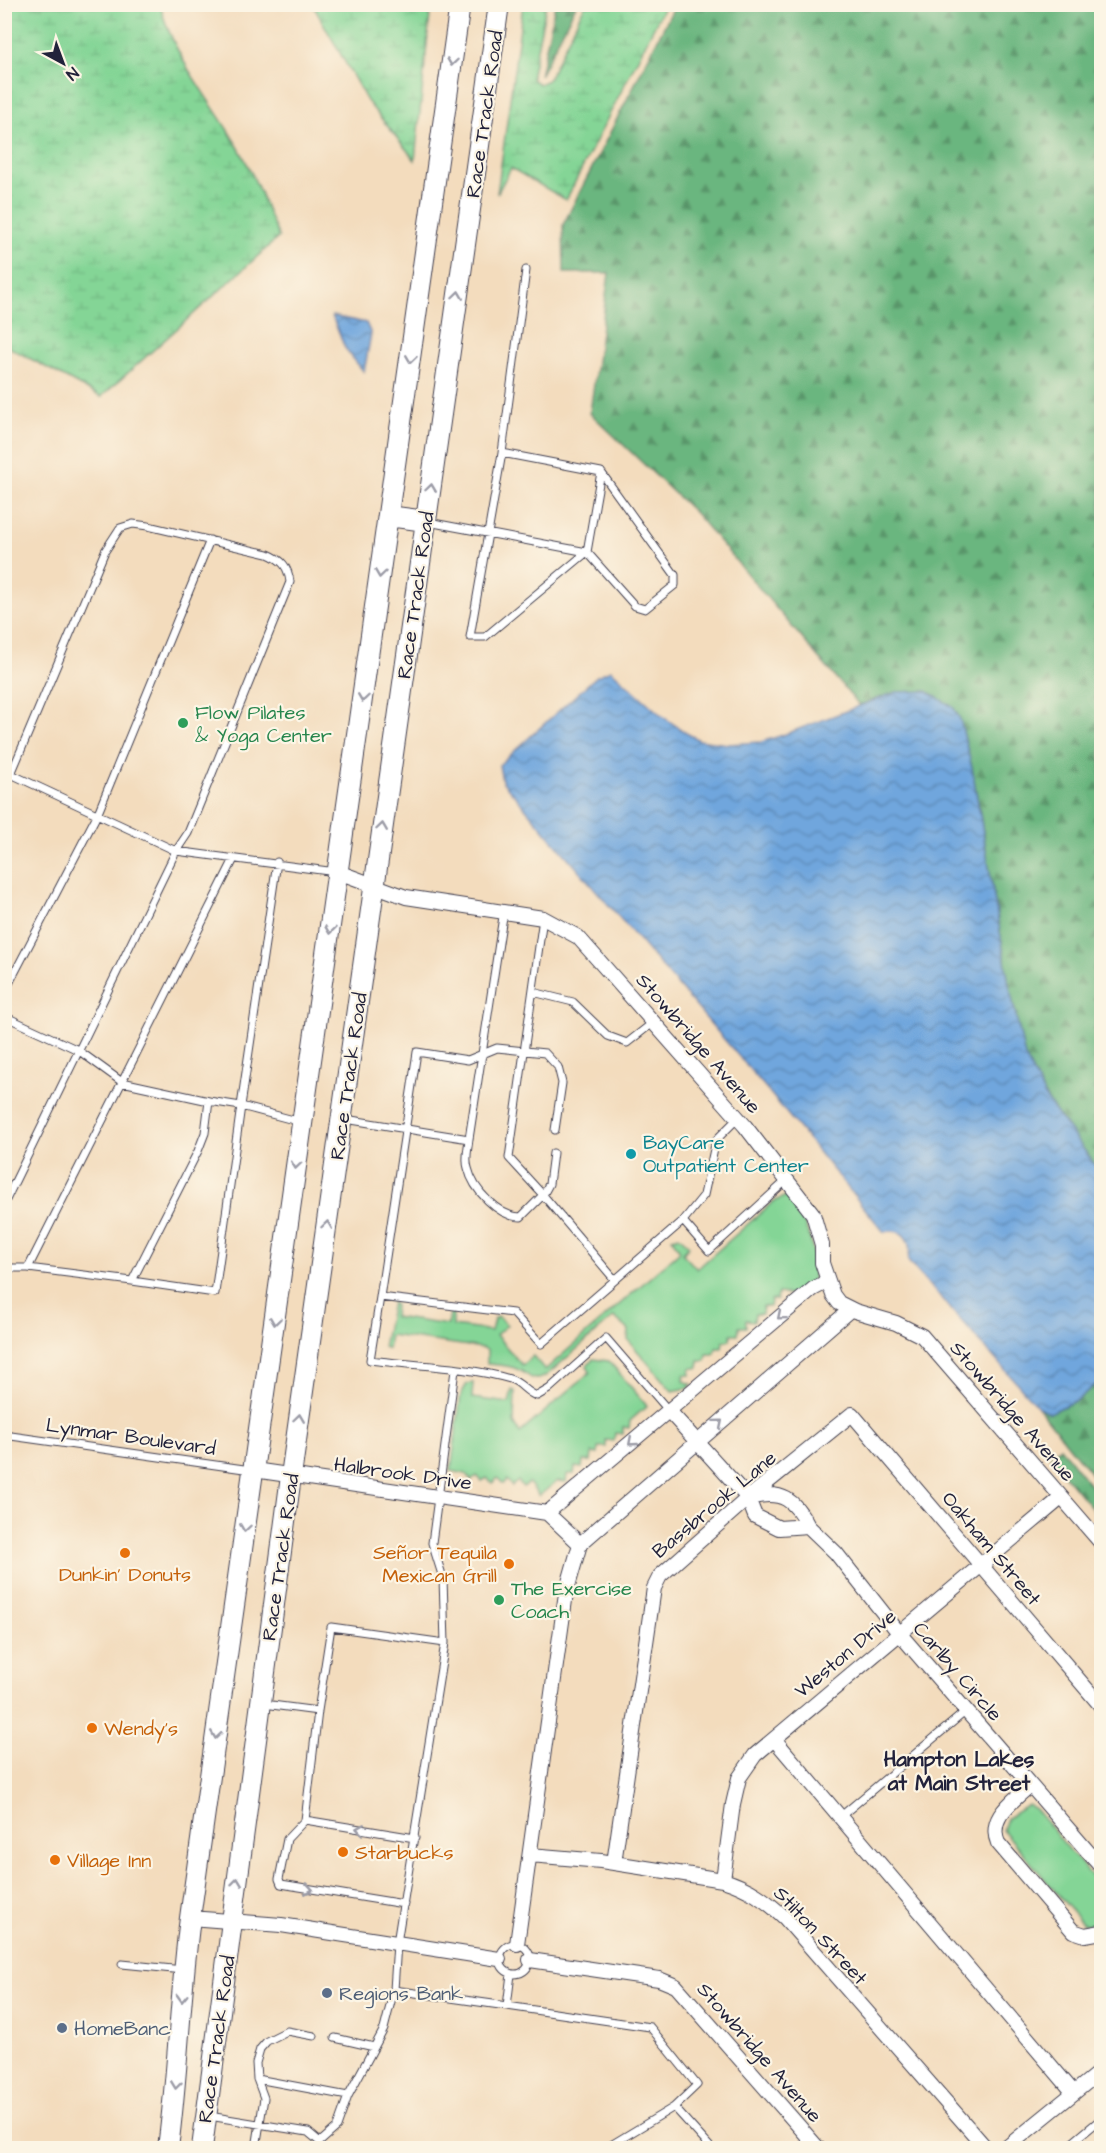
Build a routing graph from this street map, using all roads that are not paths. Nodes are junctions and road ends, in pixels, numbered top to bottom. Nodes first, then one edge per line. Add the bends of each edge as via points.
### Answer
1 (460, 4) edge
2 (499, 4) edge
3 (526, 270) dead end
4 (502, 453) junction
5 (601, 472) junction
6 (388, 516) junction
7 (426, 521) junction
8 (489, 532) junction
9 (210, 540) junction
10 (587, 552) junction
11 (8, 772) edge
12 (4, 787) edge
13 (98, 813) junction
14 (176, 851) junction
15 (234, 859) junction
16 (277, 862) junction
17 (338, 872) junction
18 (374, 885) junction
19 (504, 910) junction
20 (543, 918) junction
21 (533, 992) junction
22 (4, 993) edge
23 (4, 1016) edge
24 (655, 1021) junction
25 (78, 1050) junction
26 (525, 1050) junction
27 (484, 1055) junction
28 (122, 1082) junction
29 (209, 1101) junction
30 (241, 1106) junction
31 (738, 1118) junction
32 (342, 1119) junction
33 (302, 1122) junction
34 (405, 1130) junction
35 (555, 1130) dead end
36 (469, 1140) junction
37 (553, 1153) dead end
38 (788, 1179) junction
39 (543, 1195) junction
40 (4, 1204) edge
41 (683, 1221) junction
42 (4, 1268) edge
43 (28, 1268) junction
44 (615, 1280) junction
45 (132, 1281) junction
46 (828, 1281) junction
47 (380, 1297) junction
48 (851, 1309) junction
49 (455, 1370) junction
50 (669, 1411) junction
51 (852, 1414) joint
52 (4, 1435) edge
53 (696, 1442) junction
54 (254, 1470) junction
55 (291, 1476) junction
56 (437, 1497) junction
57 (748, 1498) junction
58 (1062, 1498) junction
59 (547, 1513) junction
60 (808, 1526) junction
61 (580, 1544) junction
62 (1101, 1544) edge
63 (981, 1566) junction
64 (899, 1633) junction
65 (445, 1643) junction
66 (260, 1703) junction
67 (1101, 1707) edge
68 (318, 1711) junction
69 (966, 1711) junction
70 (774, 1739) junction
71 (1030, 1785) junction
72 (840, 1817) junction
73 (305, 1820) junction
74 (415, 1838) junction
75 (530, 1855) junction
76 (614, 1863) junction
77 (1101, 1868) edge
78 (723, 1880) junction
79 (404, 1904) junction
80 (190, 1918) junction
81 (232, 1922) junction
82 (1101, 1932) edge
83 (398, 1943) junction
84 (517, 1944) junction
85 (500, 1959) junction
86 (530, 1960) junction
87 (122, 1964) dead end
88 (183, 1970) junction
89 (511, 1974) junction
90 (394, 1990) junction
91 (507, 2006) junction
92 (314, 2036) dead end
93 (335, 2038) dead end
94 (374, 2047) junction
95 (1101, 2070) edge
96 (257, 2079) junction
97 (1074, 2093) junction
98 (348, 2096) junction
99 (674, 2107) junction
100 (206, 2115) junction
101 (1101, 2118) edge
102 (260, 2124) junction
103 (168, 2148) edge
104 (202, 2148) edge
105 (256, 2148) edge
106 (606, 2148) edge
107 (711, 2148) edge
108 (818, 2148) edge
109 (986, 2148) edge
110 (1006, 2148) edge
111 (1066, 2148) edge

1 -> 6 main road, Race Track Road
7 -> 2 main road, Race Track Road
3 - 4 lane
4 - 5 lane
4 - 8 lane
5 - 10 lane
5 - 10 lane via 675,576 675,585 645,609 635,606
6 - 7 main road
6 -> 17 main road, Race Track Road
7 - 8 lane
18 -> 7 main road, Race Track Road
8 - 10 lane
8 - 10 lane via 470,637 485,637
9 - 11 lane via 134,524 120,528 105,551
9 - 13 lane
9 - 14 lane via 280,560 289,570 290,582 188,833
11 - 12 lane
11 - 13 lane
13 - 14 lane
13 - 22 lane
14 - 15 lane
14 - 25 lane
15 - 16 lane
15 - 28 lane
16 - 17 lane
16 - 30 lane
17 - 18 street, Stowbridge Avenue
17 -> 33 main road, Race Track Road
18 - 19 street, Stowbridge Avenue via 406,897
18 - 32 main road, Race Track Road
19 - 20 street, Stowbridge Avenue
19 - 27 lane
20 - 21 lane
20 - 24 street, Stowbridge Avenue via 589,946
21 - 24 lane via 573,1002 608,1036 627,1043
21 - 26 lane
23 - 25 lane
24 - 31 street, Stowbridge Avenue
25 - 28 lane
25 - 40 lane
26 - 27 lane via 497,1048
26 - 35 lane via 545,1053 558,1067 562,1083
26 - 39 lane via 510,1158
27 - 34 lane via 468,1060 417,1052
27 - 36 lane
28 - 29 lane
28 - 43 lane
29 - 30 lane
29 - 45 lane via 198,1151
30 - 33 lane
30 - 45 lane via 215,1293
31 - 38 street, Stowbridge Avenue
31 - 41 lane via 716,1140 704,1195
32 - 34 lane
55 -> 32 main road, Race Track Road
33 -> 54 main road, Race Track Road
34 - 36 lane
34 - 47 lane
36 - 39 lane via 466,1158 470,1174 499,1210 509,1217 521,1216
37 - 39 lane via 549,1184
38 - 41 lane via 709,1251
38 - 46 street, Stowbridge Avenue via 813,1214
39 - 44 lane
41 - 44 lane
42 - 43 lane
43 - 45 lane
44 - 47 lane via 541,1344 513,1313
46 - 48 street, Stowbridge Avenue via 833,1295
46 -> 50 street via 813,1289
47 - 49 lane via 370,1360
53 -> 48 street
48 - 58 street, Stowbridge Avenue via 922,1336
49 - 50 lane via 513,1380 537,1396 606,1338
49 - 56 lane
50 - 53 street
50 -> 59 street
51 - 57 street, Bassbrook Lane
51 - 63 street, Oakham Street
52 - 54 lane, Lynmar Boulevard
53 - 57 street
53 - 61 street
54 - 55 street, Halbrook Drive
54 -> 80 main road, Race Track Road
55 - 56 street, Halbrook Drive
55 - 66 main road, Race Track Road
56 - 59 street, Halbrook Drive
56 - 65 lane via 432,1543 443,1578
57 - 60 street, Carlby Circle via 773,1493 785,1498
57 - 60 street via 754,1516 766,1524 779,1528
57 - 76 street, Bassbrook Lane via 660,1576 654,1588
58 - 62 street, Stowbridge Avenue
58 - 63 street, Weston Drive
59 - 61 street
60 - 64 street, Carlby Circle via 836,1553
61 - 75 street via 566,1593
63 - 64 street, Weston Drive
63 - 67 street, Oakham Street
64 - 69 street, Carlby Circle
64 - 70 street, Weston Drive
65 - 68 lane via 331,1627
65 - 74 lane
66 - 68 lane
81 -> 66 main road, Race Track Road
68 - 73 lane
69 - 71 street, Carlby Circle
69 - 72 lane
70 - 72 street
70 - 78 street, Weston Drive via 755,1755 739,1778
71 - 77 street, Carlby Circle
71 - 82 street via 1002,1811 995,1824 998,1843 1073,1931 1085,1935
72 - 97 street
74 -> 73 lane
73 -> 79 lane via 287,1839 281,1884
74 - 79 lane
75 - 76 street, Stilton Street
75 - 84 street
76 - 78 street, Stilton Street
78 - 109 street, Stilton Street via 763,1898 785,1918
79 - 83 lane
80 - 81 street
80 - 88 main road, Race Track Road
81 - 83 street via 280,1925
81 - 100 main road, Race Track Road
83 - 85 street
83 - 90 lane
84 - 85 lane via 503,1949
84 - 86 lane via 528,1952
85 - 89 lane via 502,1968
86 - 89 lane via 525,1970
86 - 108 street, Stowbridge Avenue via 659,1979 676,1986
87 - 88 lane
88 -> 103 main road, Race Track Road via 178,2069
89 - 91 lane
90 - 91 lane
90 - 94 lane via 384,2029
91 - 99 lane via 650,2027 697,2085
92 - 96 lane via 287,2031 267,2041 256,2063
93 - 94 lane
94 - 98 lane
95 - 97 street
96 - 98 lane
96 - 102 lane via 264,2098
97 - 110 street
98 - 102 lane via 337,2127 320,2142 308,2132
99 - 106 lane
99 - 107 lane
100 - 102 lane
100 - 104 main road, Race Track Road
101 - 111 lane
102 - 105 lane

